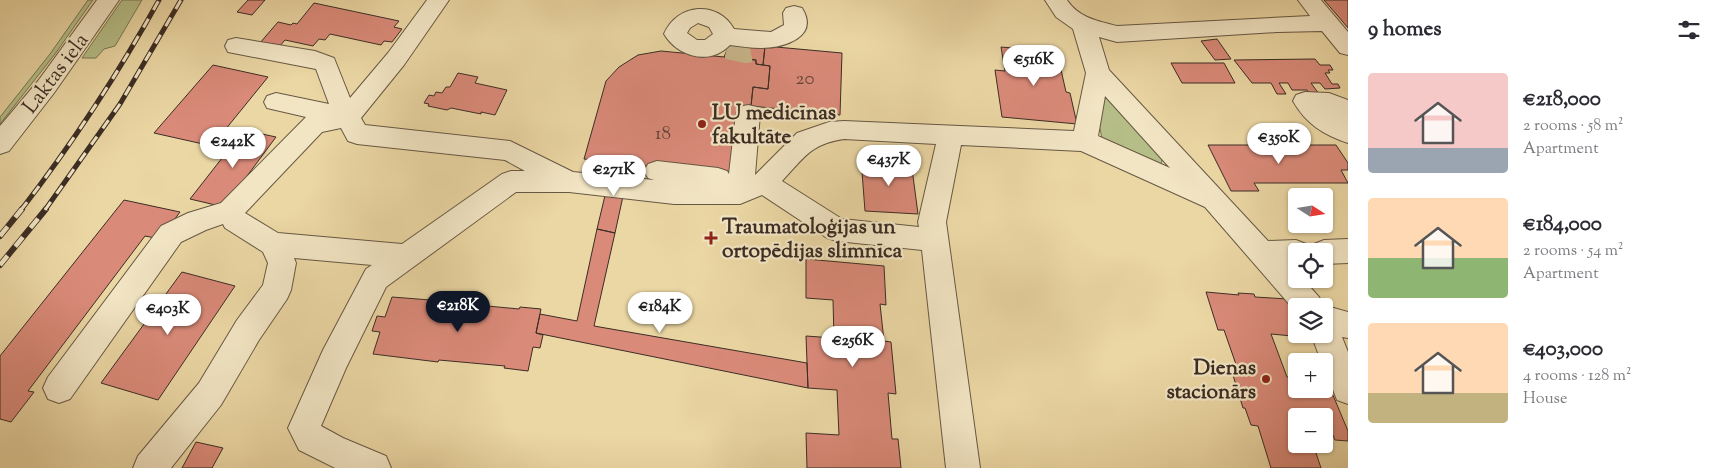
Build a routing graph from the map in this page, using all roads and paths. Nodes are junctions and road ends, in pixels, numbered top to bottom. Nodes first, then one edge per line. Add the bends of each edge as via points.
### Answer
1 (108, 0) edge
2 (438, 0) edge
3 (1056, 0) edge
4 (1309, 0) edge
5 (796, 4) edge
6 (1328, 23) junction
7 (1082, 25) junction
8 (724, 42) dead end
9 (236, 46) dead end
10 (1348, 47) edge
11 (1098, 73) junction
12 (276, 102) dead end
13 (748, 114) dead end
14 (1348, 114) edge
15 (348, 117) junction
16 (1348, 133) edge
17 (951, 135) junction
18 (1084, 141) junction
19 (0, 144) edge
20 (657, 171) dead end
21 (569, 182) junction
22 (752, 188) junction
23 (1214, 199) junction
24 (230, 210) junction
25 (935, 240) junction
26 (273, 244) junction
27 (1288, 252) edge
28 (1333, 252) edge
29 (1348, 252) edge
30 (1262, 253) junction
31 (404, 256) junction
32 (1302, 298) edge
33 (1333, 321) edge
34 (1348, 325) edge
35 (1329, 343) edge
36 (59, 388) dead end
37 (1348, 389) edge
38 (150, 468) edge
39 (374, 468) edge
40 (963, 468) edge

1 - 19 street, Laktas iela
2 - 15 street via 396,59
3 - 7 street via 1064,12
4 - 6 street
5 - 8 street via 796,28 786,37 762,43
6 - 7 street via 1117,34
6 - 10 street
7 - 11 street
9 - 15 street via 326,64
11 - 18 street
11 - 23 street
12 - 15 street
13 - 22 street
14 - 16 street via 1330,101 1306,101 1324,122
15 - 21 street via 357,134 510,151
15 - 24 street via 314,124
17 - 18 street
17 - 22 street via 829,132 806,140
17 - 25 street via 932,222
18 - 23 street
20 - 22 street via 729,179
21 - 22 street via 674,193
21 - 31 street via 511,181
22 - 25 street via 837,230
23 - 30 street
24 - 26 street via 235,220
24 - 36 street via 171,234
25 - 40 street
26 - 31 street
26 - 38 street via 282,263 277,290 248,330 210,394
27 - 30 street
28 - 29 street
30 - 32 street
31 - 39 street via 376,278 304,428 310,439
33 - 34 street
35 - 37 street

